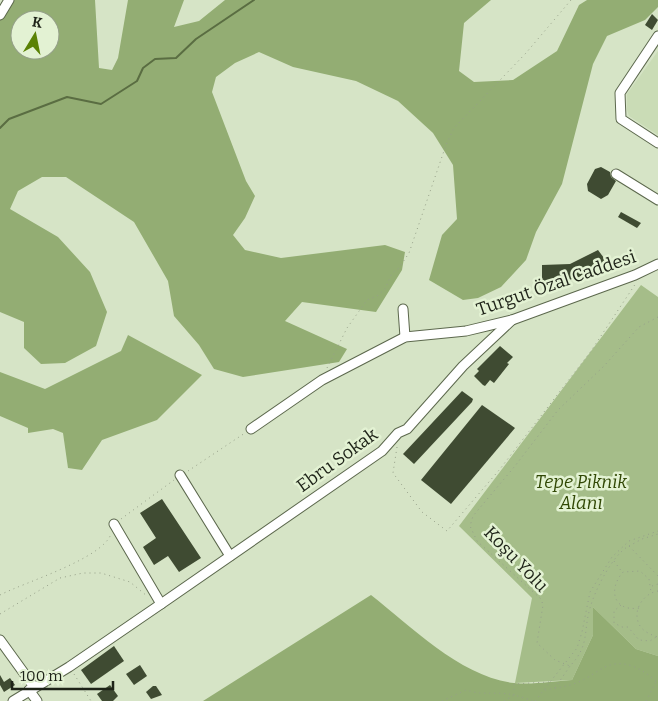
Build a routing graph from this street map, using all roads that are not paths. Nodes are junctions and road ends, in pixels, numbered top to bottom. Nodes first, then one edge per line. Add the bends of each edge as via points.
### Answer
1 (9, 0) edge
2 (0, 15) edge
3 (657, 40) edge
4 (658, 143) edge
5 (616, 174) dead end
6 (658, 200) edge
7 (658, 264) edge
8 (403, 309) dead end
9 (512, 320) junction
10 (405, 337) junction
11 (251, 429) dead end
12 (180, 475) dead end
13 (114, 524) road end
14 (230, 556) junction
15 (161, 604) junction
16 (0, 640) edge
17 (32, 688) junction
18 (13, 701) edge
19 (37, 701) edge

1 - 2 street
3 - 4 street via 620,93 621,119
5 - 6 street
7 - 9 street, Turgut Özal Caddesi
8 - 10 street
9 - 10 street, Turgut Özal Caddesi via 466,331
9 - 14 street, Ebru Sokak via 382,451
10 - 11 street via 322,380
12 - 14 street
13 - 15 street
14 - 15 street, Ebru Sokak
15 - 17 street via 69,667
16 - 17 street
17 - 18 street
17 - 19 street

